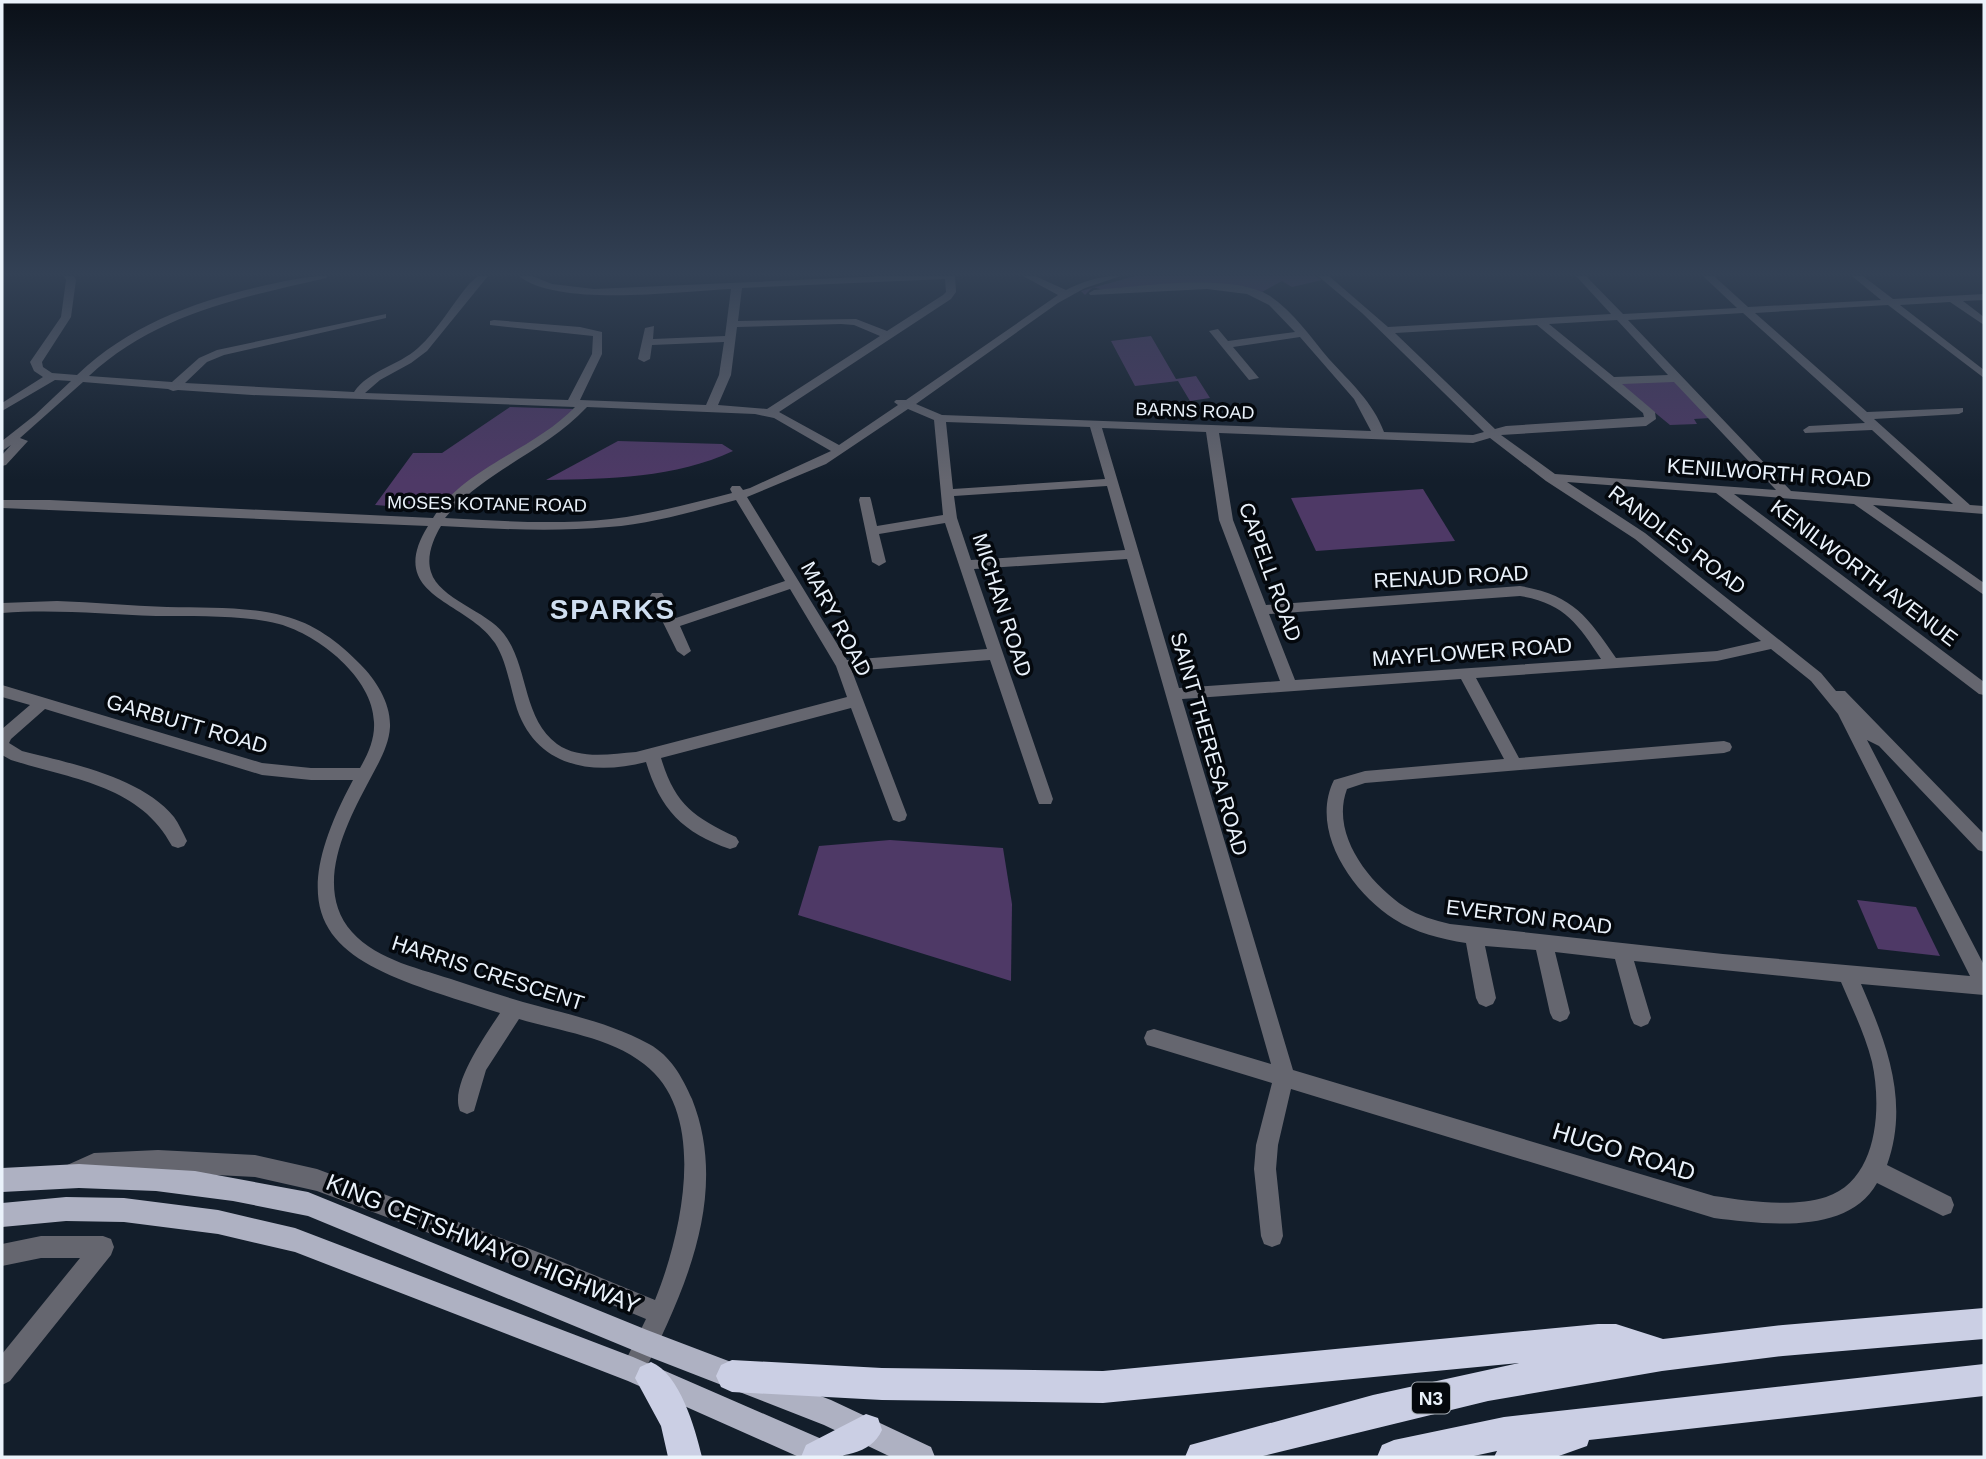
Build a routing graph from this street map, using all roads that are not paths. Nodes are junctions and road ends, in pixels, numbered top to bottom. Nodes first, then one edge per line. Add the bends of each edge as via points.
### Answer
1 (49, 344) edge
2 (121, 344) edge
3 (256, 344) edge
4 (427, 344) edge
5 (597, 344) edge
6 (647, 344) edge
7 (729, 344) edge
8 (874, 344) edge
9 (986, 344) edge
10 (1232, 344) edge
11 (1310, 344) edge
12 (1400, 344) edge
13 (1567, 344) edge
14 (1646, 344) edge
15 (1785, 344) edge
16 (1945, 344) edge
17 (1226, 345) joint
18 (643, 359) dead end
19 (1984, 375) edge
20 (52, 377) junction
21 (1677, 377) junction
22 (1253, 378) dead end
23 (78, 380) junction
24 (1611, 381) junction
25 (173, 388) junction
26 (358, 396) junction
27 (902, 402) junction
28 (578, 404) junction
29 (2, 408) edge
30 (710, 409) junction
31 (1959, 410) dead end
32 (770, 412) junction
33 (43, 414) junction
34 (1866, 416) junction
35 (940, 418) junction
36 (1095, 424) junction
37 (1877, 426) junction
38 (1212, 429) junction
39 (1809, 430) dead end
40 (1493, 434) junction
41 (1379, 436) junction
42 (2, 447) edge
43 (836, 448) junction
44 (2, 462) edge
45 (1550, 478) junction
46 (1110, 482) junction
47 (1719, 489) junction
48 (738, 492) junction
49 (947, 493) junction
50 (1788, 495) junction
51 (4, 498) edge
52 (1856, 499) junction
53 (865, 500) dead end
54 (1966, 508) junction
55 (1984, 509) edge
56 (440, 518) junction
57 (950, 518) junction
58 (872, 531) junction
59 (1131, 554) junction
60 (879, 562) dead end
61 (968, 565) junction
62 (794, 583) junction
63 (1984, 590) edge
64 (657, 596) dead end
65 (2, 608) edge
66 (1260, 610) junction
67 (672, 624) junction
68 (1774, 643) junction
69 (684, 651) dead end
70 (995, 654) junction
71 (1612, 663) junction
72 (843, 666) junction
73 (1466, 674) junction
74 (1816, 677) junction
75 (1290, 687) junction
76 (1984, 690) edge
77 (2, 691) edge
78 (1172, 694) junction
79 (855, 701) junction
80 (41, 703) junction
81 (1854, 732) junction
82 (2, 741) edge
83 (1885, 742) junction
84 (2, 747) edge
85 (1724, 747) dead end
86 (652, 755) junction
87 (1515, 765) junction
88 (365, 774) junction
89 (1045, 799) dead end
90 (899, 815) dead end
91 (178, 841) dead end
92 (730, 842) dead end
93 (1984, 845) edge
94 (1474, 935) junction
95 (1542, 942) junction
96 (1622, 952) junction
97 (1847, 974) junction
98 (1984, 986) edge
99 (1486, 998) dead end
100 (514, 1009) junction
101 (1560, 1013) dead end
102 (1641, 1018) dead end
103 (1154, 1038) dead end
104 (1283, 1075) junction
105 (467, 1104) dead end
106 (1875, 1170) junction
107 (68, 1177) junction
108 (2, 1180) edge
109 (1943, 1205) dead end
110 (2, 1215) edge
111 (1272, 1236) dead end
112 (2, 1255) edge
113 (659, 1313) junction
114 (1984, 1323) edge
115 (647, 1343) junction
116 (1663, 1355) junction
117 (2, 1373) edge
118 (642, 1374) junction
119 (732, 1376) junction
120 (1984, 1380) edge
121 (1611, 1421) junction
122 (866, 1430) junction
123 (824, 1456) edge
124 (685, 1457) edge
125 (921, 1457) edge
126 (1202, 1457) edge
127 (1394, 1457) edge
128 (1511, 1457) edge

1 - 20 street via 36,365
2 - 23 street
3 - 25 street via 202,360
4 - 26 street via 407,362 368,380
5 - 28 street
6 - 18 street
7 - 30 street via 725,375
8 - 32 street
9 - 27 street, MOSES KOTANE ROAD
10 - 17 street
11 - 41 street via 1371,413
12 - 40 street, RANDLES ROAD
13 - 24 street
14 - 21 street
15 - 34 street
16 - 19 street
17 - 22 street
20 - 23 street
20 - 29 street
21 - 24 street
21 - 50 street
23 - 25 street
23 - 33 street
24 - 40 street, BARNS ROAD via 1648,412 1650,419
25 - 26 street
26 - 28 street
27 - 35 street, BARNS ROAD
27 - 43 street, MOSES KOTANE ROAD
28 - 30 street
28 - 56 street via 563,429 476,484
30 - 32 street
31 - 34 street
32 - 43 street
33 - 42 street
33 - 44 street
34 - 37 street
35 - 36 street, BARNS ROAD
35 - 49 street, MICHAN ROAD
36 - 38 street, BARNS ROAD
36 - 46 street, SAINT THERESA ROAD
37 - 39 street
37 - 54 street
38 - 41 street, BARNS ROAD
38 - 66 street, CAPELL ROAD via 1226,520
40 - 41 street, BARNS ROAD via 1474,439
40 - 45 street, RANDLES ROAD
43 - 48 street, MOSES KOTANE ROAD via 796,474
45 - 47 street, KENILWORTH ROAD
45 - 68 street, RANDLES ROAD via 1640,536
46 - 49 street
46 - 59 street, SAINT THERESA ROAD
47 - 50 street, KENILWORTH ROAD
47 - 76 street, KENILWORTH AVENUE
48 - 56 street, MOSES KOTANE ROAD via 691,509 610,523 546,526
48 - 62 street, MARY ROAD
49 - 57 street, MICHAN ROAD
50 - 52 street, KENILWORTH ROAD
51 - 56 street, MOSES KOTANE ROAD
52 - 54 street, KENILWORTH ROAD
52 - 63 street
53 - 58 street
54 - 55 street, KENILWORTH ROAD
56 - 86 street via 424,549 429,580 441,596 488,625 501,639 543,741 566,756 588,761
57 - 58 street
57 - 61 street, MICHAN ROAD
58 - 60 street
59 - 61 street
59 - 78 street, SAINT THERESA ROAD
61 - 70 street, MICHAN ROAD
62 - 67 street
62 - 72 street, MARY ROAD
64 - 67 street
65 - 88 street, HARRIS CRESCENT via 221,614 296,625 333,648 373,689 382,729
66 - 71 street, RENAUD ROAD via 1535,593 1574,610
66 - 75 street, CAPELL ROAD
67 - 69 street
68 - 71 street, MAYFLOWER ROAD via 1717,656
68 - 74 street, RANDLES ROAD
70 - 72 street
70 - 89 street, MICHAN ROAD
71 - 73 street, MAYFLOWER ROAD
72 - 79 street, MARY ROAD
73 - 75 street, MAYFLOWER ROAD
73 - 87 street
74 - 81 street, RANDLES ROAD via 1838,701
74 - 83 street via 1845,699
75 - 78 street, MAYFLOWER ROAD
77 - 80 street, GARBUTT ROAD
78 - 104 street, SAINT THERESA ROAD
79 - 86 street
79 - 90 street, MARY ROAD
80 - 82 street
80 - 88 street, GARBUTT ROAD via 262,769
81 - 83 street
81 - 98 street, RANDLES ROAD
83 - 93 street
84 - 91 street via 17,756 115,786 154,808 168,821
85 - 87 street, EVERTON ROAD
86 - 92 street via 674,808 695,825
87 - 94 street, EVERTON ROAD via 1365,777 1340,785 1334,793 1344,849 1377,897 1413,921
88 - 100 street, HARRIS CRESCENT via 335,834 326,872 328,907 342,934 368,956 389,966
94 - 95 street, EVERTON ROAD
94 - 99 street
95 - 96 street, EVERTON ROAD
95 - 101 street
96 - 97 street, EVERTON ROAD
96 - 102 street
97 - 98 street, EVERTON ROAD
97 - 106 street, HUGO ROAD via 1882,1061 1886,1086 1883,1144
100 - 105 street via 477,1066
100 - 113 street, HARRIS CRESCENT via 605,1035 643,1052 666,1068 680,1092 691,1130 697,1185 684,1258
103 - 104 street, HUGO ROAD
104 - 106 street, HUGO ROAD via 1714,1207 1777,1215 1808,1213 1858,1192
104 - 111 street via 1266,1157
106 - 109 street
107 - 108 main road, KING CETSHWAYO HIGHWAY
107 - 113 street via 94,1164 127,1161 255,1166 317,1180
107 - 115 main road, KING CETSHWAYO HIGHWAY via 192,1182 308,1204
110 - 118 main road via 124,1210 218,1222 282,1237
112 - 117 street via 41,1247 103,1247
113 - 115 street, HARRIS CRESCENT
114 - 116 highway, N3
115 - 118 street, HARRIS CRESCENT
115 - 119 main road, KING CETSHWAYO HIGHWAY
116 - 119 highway via 1616,1340 1598,1340 1103,1387 882,1384
116 - 126 highway, N3 via 1492,1384 1313,1425
118 - 123 main road
118 - 124 highway via 676,1420
119 - 122 main road, KING CETSHWAYO HIGHWAY
120 - 121 highway, N3
121 - 127 highway, N3 via 1504,1433
121 - 128 highway
122 - 123 highway
122 - 125 main road, KING CETSHWAYO HIGHWAY

